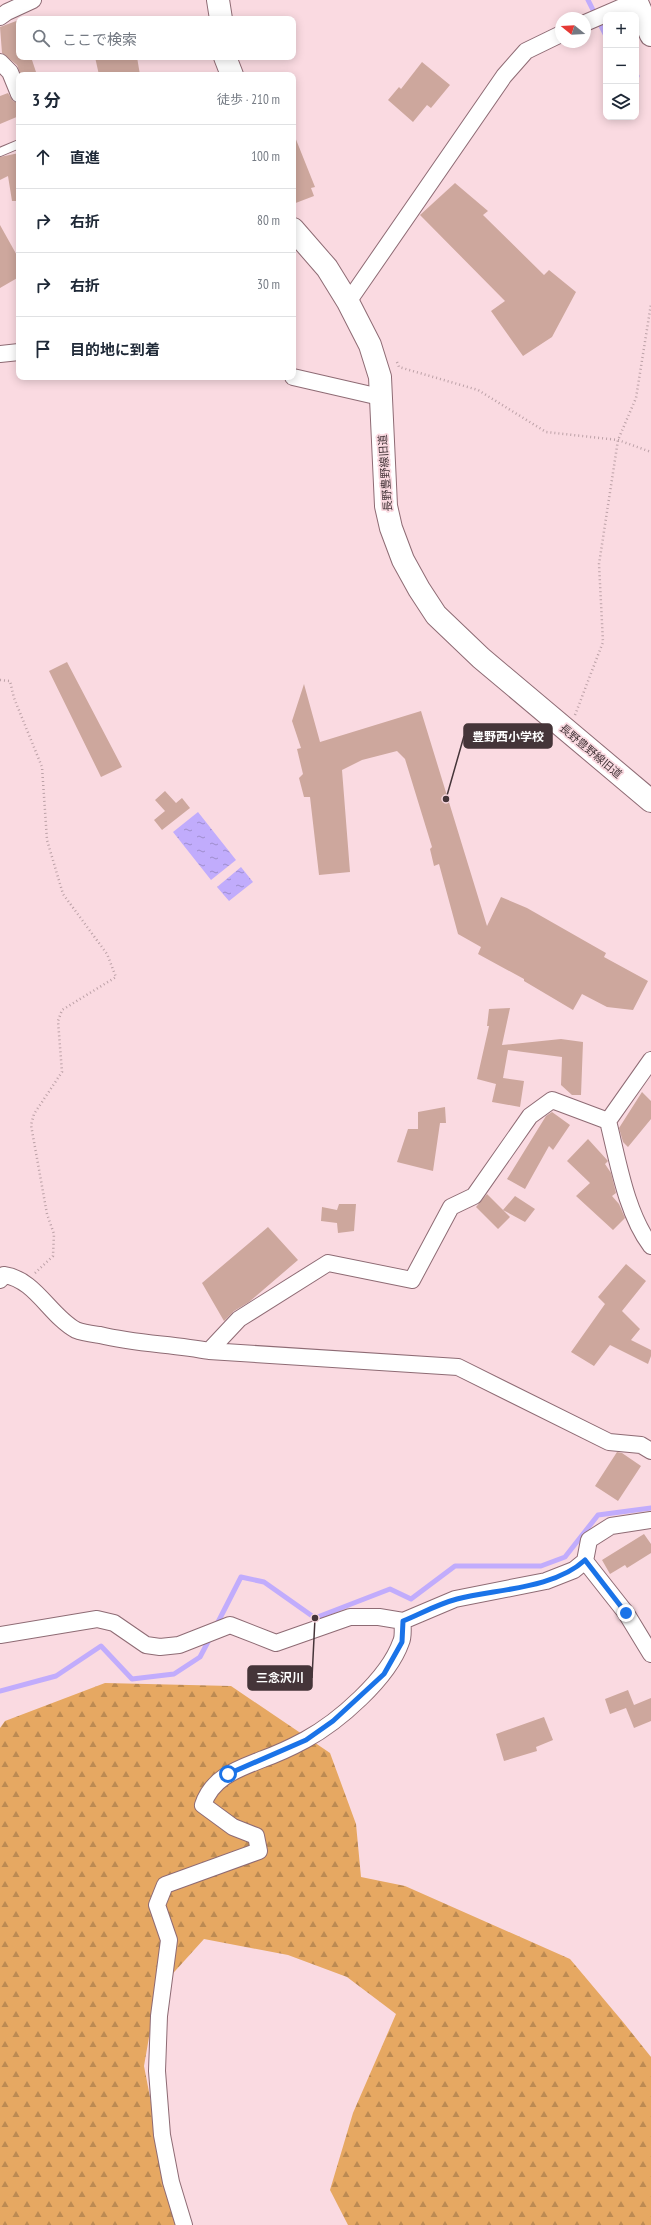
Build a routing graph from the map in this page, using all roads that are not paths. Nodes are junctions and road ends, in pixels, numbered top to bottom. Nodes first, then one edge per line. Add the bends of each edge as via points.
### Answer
1 (33, 0) edge
2 (218, 0) edge
3 (636, 0) edge
4 (221, 16) edge
5 (0, 17) edge
6 (591, 20) edge
7 (651, 35) edge
8 (555, 37) edge
9 (226, 60) edge
10 (0, 62) edge
11 (231, 72) edge
12 (16, 87) edge
13 (16, 145) edge
14 (0, 152) edge
15 (296, 233) edge
16 (348, 302) junction
17 (16, 352) edge
18 (0, 354) edge
19 (296, 378) edge
20 (380, 397) junction
21 (651, 801) edge
22 (651, 1060) edge
23 (608, 1121) junction
24 (651, 1246) edge
25 (0, 1280) edge
26 (209, 1352) junction
27 (651, 1451) edge
28 (651, 1520) edge
29 (585, 1560) junction
30 (403, 1621) junction
31 (0, 1635) edge
32 (651, 1654) edge
33 (184, 2225) edge

1 - 5 street
2 - 4 street
3 - 6 street
3 - 7 street
8 - 16 street via 526,51 504,76
9 - 11 street
10 - 12 street via 10,72
13 - 14 lane
15 - 16 street, 長野豊野線旧道 via 327,268
16 - 20 street, 長野豊野線旧道 via 370,345 380,377
17 - 18 street
19 - 20 street
20 - 21 street, 長野豊野線旧道 via 386,506 403,560 419,589 441,621 480,658
22 - 23 street
23 - 24 street via 622,1177 642,1234
23 - 26 street via 552,1100 530,1116 474,1196 451,1207 412,1280 328,1263 239,1319
25 - 26 street via 4,1275 24,1282 77,1330 128,1342 176,1345
26 - 27 street via 458,1367 609,1442 641,1445
28 - 29 street via 611,1526 589,1540
29 - 30 street via 574,1570 546,1581 455,1599
29 - 32 street via 626,1613
30 - 31 street via 379,1617 350,1617 276,1643 230,1625 179,1645 160,1647 146,1645 114,1623 97,1619
30 - 33 street via 402,1642 384,1674 356,1701 306,1740 228,1774 206,1795 203,1805 233,1827 256,1836 259,1850 165,1885 157,1905 169,1940 159,2016 156,2071 168,2169

